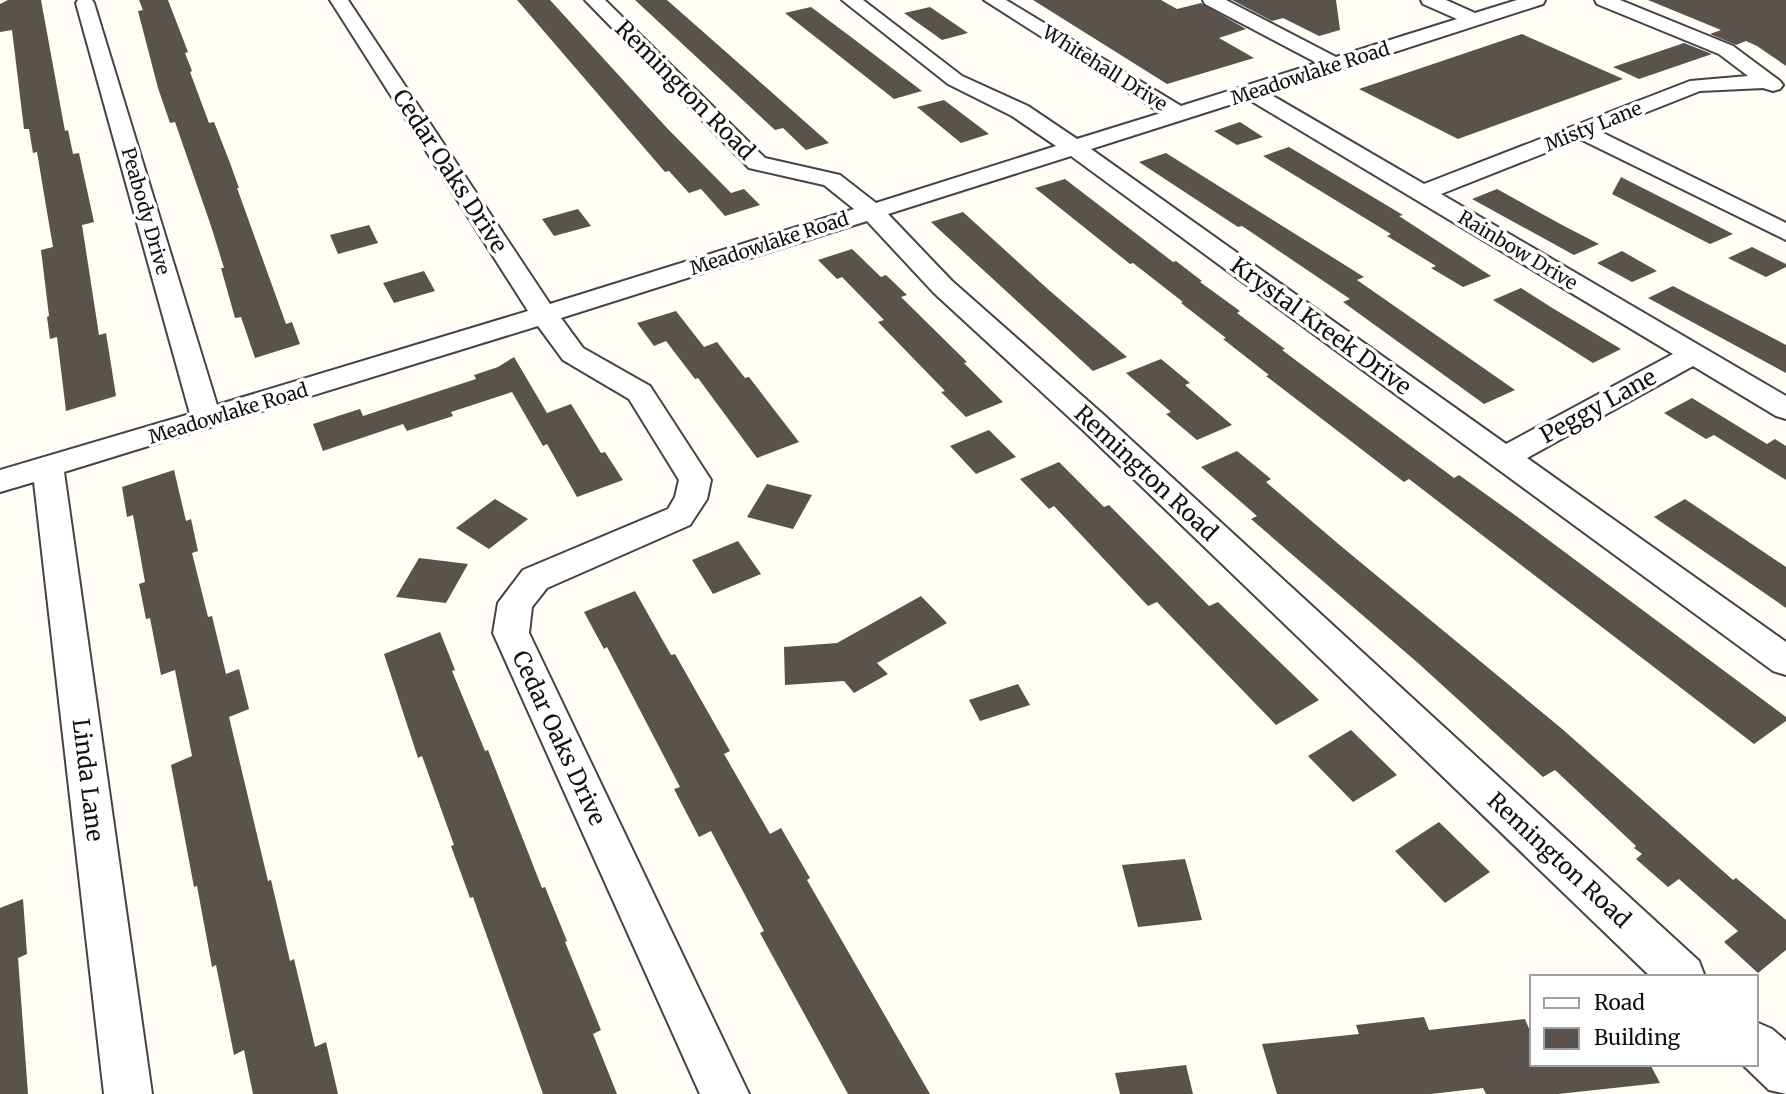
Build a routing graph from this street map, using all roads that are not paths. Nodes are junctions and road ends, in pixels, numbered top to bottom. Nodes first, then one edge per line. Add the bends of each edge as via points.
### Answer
1 (339, 0) edge
2 (594, 0) edge
3 (852, 0) edge
4 (993, 0) edge
5 (1212, 0) edge
6 (1430, 0) edge
7 (1536, 0) edge
8 (1604, 0) edge
9 (85, 3) dead end
10 (1475, 20) junction
11 (1336, 65) junction
12 (1777, 87) edge
13 (1250, 91) junction
14 (1180, 114) junction
15 (1581, 131) junction
16 (1073, 147) junction
17 (1422, 193) junction
18 (871, 211) junction
19 (1786, 233) edge
20 (544, 315) junction
21 (1693, 355) junction
22 (1786, 409) edge
23 (207, 420) junction
24 (1504, 458) junction
25 (48, 467) junction
26 (0, 481) edge
27 (1786, 661) edge
28 (1681, 975) edge
29 (1758, 1047) edge
30 (1786, 1073) edge
31 (128, 1094) edge
32 (725, 1094) edge

1 - 20 street, Cedar Oaks Drive
2 - 18 street, Remington Road via 757,163 832,180
3 - 16 street, Krystal Kreek Drive via 955,80 1020,111
4 - 14 street, Whitehall Drive
5 - 11 street
6 - 10 street
7 - 10 street, Meadowlake Road
8 - 12 street via 1726,50
9 - 23 street, Peabody Drive
10 - 11 street, Meadowlake Road
11 - 13 street, Meadowlake Road
12 - 15 street, Misty Lane via 1697,85
13 - 14 street, Meadowlake Road
13 - 17 street, Rainbow Drive
14 - 16 street, Meadowlake Road
15 - 17 street, Misty Lane
15 - 19 street
16 - 18 street, Meadowlake Road
16 - 24 street, Krystal Kreek Drive
17 - 21 street, Rainbow Drive
18 - 20 street, Meadowlake Road
18 - 28 street, Remington Road via 943,287 1094,423
20 - 23 street, Meadowlake Road
20 - 32 street, Cedar Oaks Drive via 573,354 640,393 695,480 691,499 679,517 535,579 515,603 510,633
21 - 22 street, Rainbow Drive
21 - 24 street, Peggy Lane
23 - 25 street, Meadowlake Road
24 - 27 street, Krystal Kreek Drive
25 - 26 street, Meadowlake Road
25 - 31 street, Linda Lane
29 - 30 street

